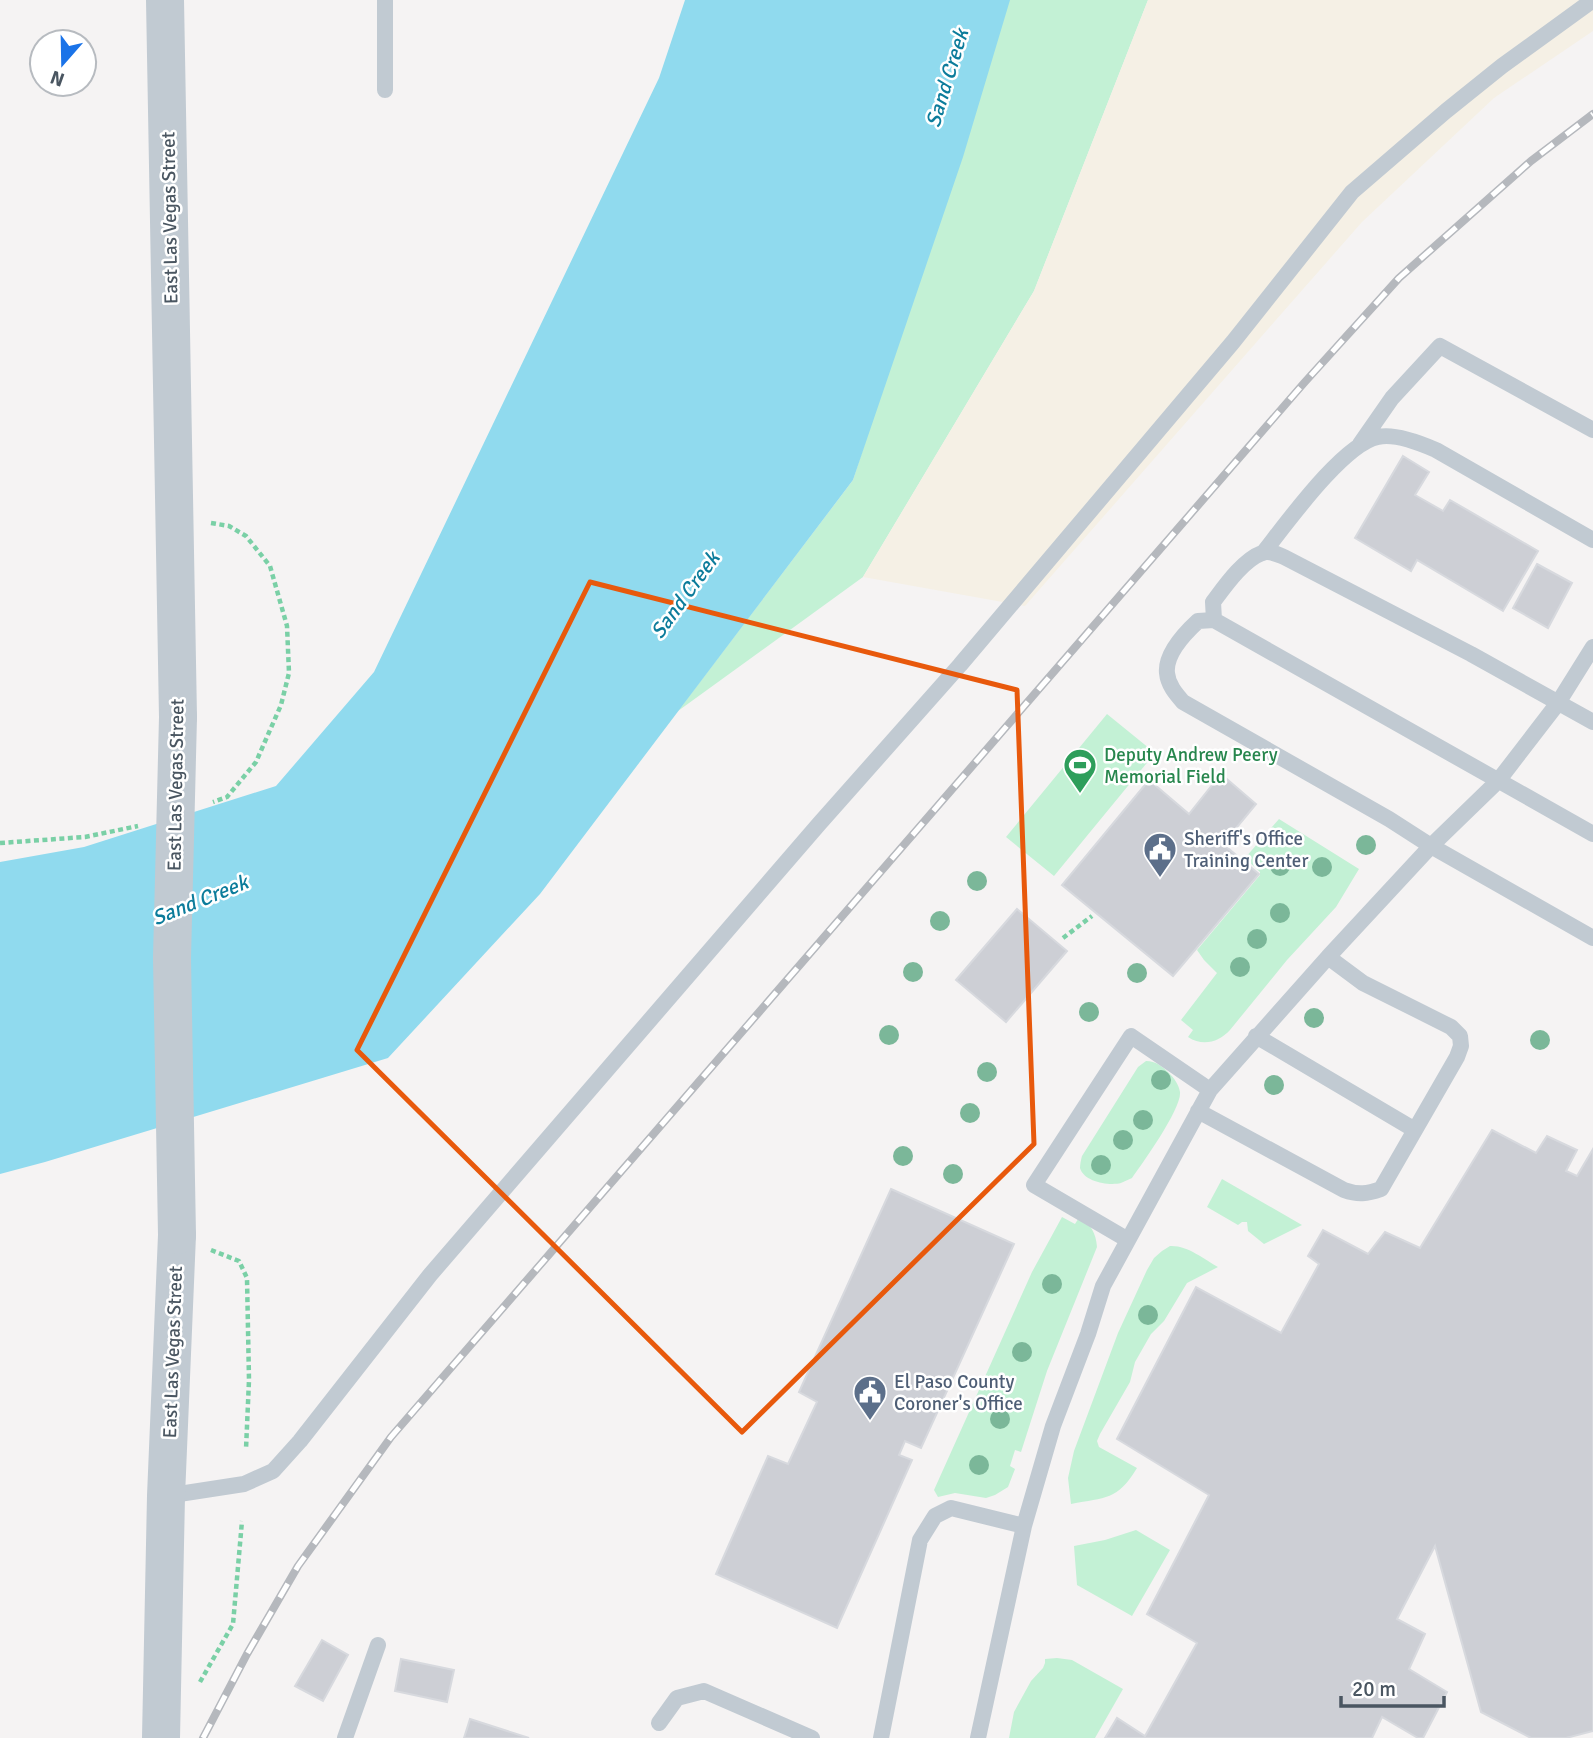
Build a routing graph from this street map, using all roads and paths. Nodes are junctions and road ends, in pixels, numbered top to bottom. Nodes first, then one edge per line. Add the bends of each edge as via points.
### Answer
1 (165, 0) edge
2 (386, 0) edge
3 (1593, 0) edge
4 (385, 90) dead end
5 (1593, 430) edge
6 (1359, 446) junction
7 (1593, 540) edge
8 (1263, 552) junction
9 (1214, 621) junction
10 (1593, 647) edge
11 (1558, 703) junction
12 (1593, 722) edge
13 (1498, 781) junction
14 (1593, 834) edge
15 (1431, 846) junction
16 (1092, 916) dead end
17 (1063, 938) dead end
18 (1593, 938) edge
19 (1328, 957) junction
20 (1256, 1036) junction
21 (1210, 1090) junction
22 (1198, 1111) junction
23 (1415, 1130) junction
24 (193, 1237) junction
25 (1128, 1240) junction
26 (246, 1449) dead end
27 (166, 1496) junction
28 (242, 1521) dead end
29 (1024, 1526) junction
30 (378, 1645) dead end
31 (199, 1694) dead end
32 (659, 1723) dead end
33 (161, 1738) edge
34 (345, 1738) edge
35 (812, 1738) edge
36 (881, 1738) edge
37 (978, 1738) edge

1 - 24 street, East Las Vegas Street, bridge via 178,717 172,958
2 - 4 lane
3 - 27 lane via 1502,66 1352,192 1233,342 960,665 430,1275 274,1471 244,1484
5 - 6 lane via 1440,346 1392,398
6 - 7 lane via 1377,437 1417,442
6 - 8 lane via 1336,464
8 - 9 lane via 1242,566 1213,602
8 - 11 lane via 1284,557
9 - 13 lane
9 - 15 lane via 1198,621 1180,639 1168,664 1171,687 1183,702
10 - 11 lane
11 - 12 lane
11 - 13 lane
13 - 14 lane
13 - 15 lane
15 - 18 lane
15 - 19 lane
16 - 17 path
19 - 20 lane
19 - 23 lane via 1460,1036 1457,1057
20 - 21 lane
20 - 23 lane
21 - 22 lane
21 - 25 lane via 1130,1036 1034,1185
22 - 23 lane via 1356,1194 1381,1189
22 - 25 lane
24 - 26 path via 210,1250 239,1261 247,1278
24 - 27 street, East Las Vegas Street
25 - 29 lane via 1103,1286 1053,1426
27 - 33 street, East Las Vegas Street
28 - 31 path via 233,1624 200,1681
29 - 36 lane via 951,1508 935,1516 920,1540
29 - 37 lane
30 - 34 lane
32 - 35 lane via 677,1698 704,1691

